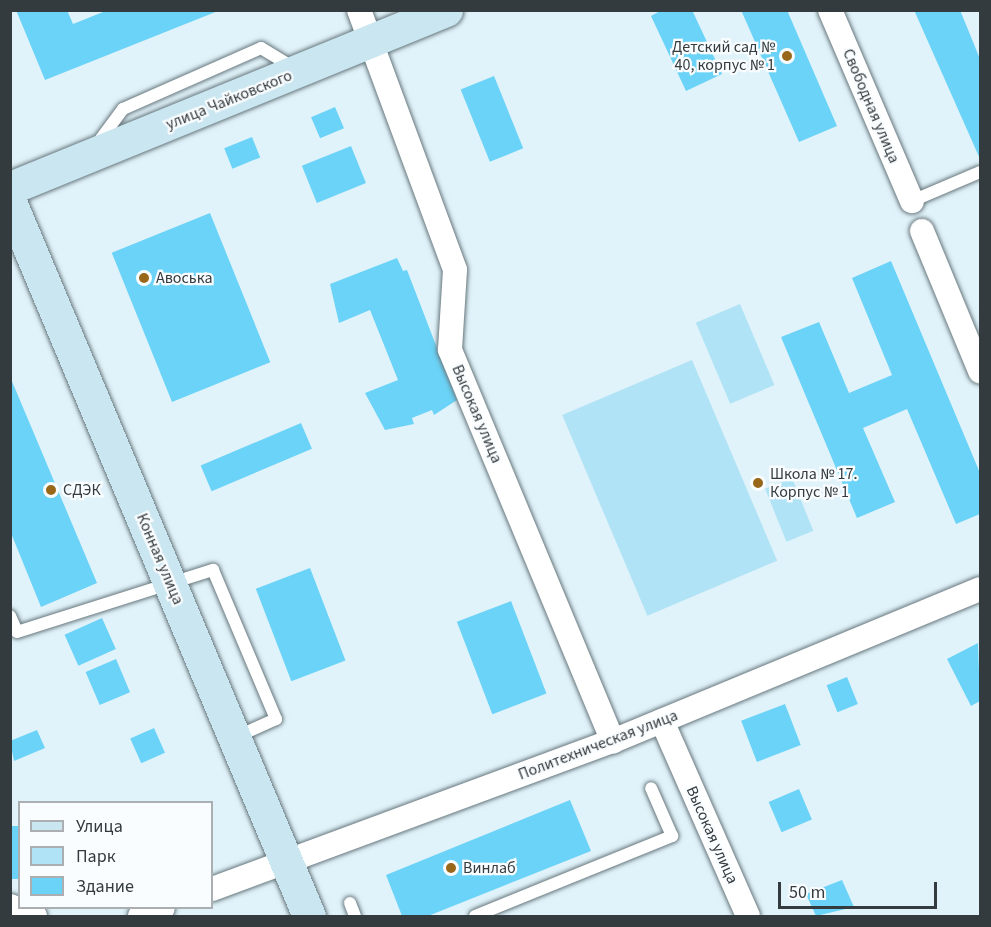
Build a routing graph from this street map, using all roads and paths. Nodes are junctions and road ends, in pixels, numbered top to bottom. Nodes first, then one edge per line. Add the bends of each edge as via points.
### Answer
1 (359, 10) edge
2 (446, 10) edge
3 (830, 10) edge
4 (372, 42) junction
5 (981, 172) edge
6 (10, 188) edge
7 (912, 201) joint
8 (10, 202) edge
9 (922, 231) dead end
10 (981, 371) edge
11 (171, 585) junction
12 (981, 589) edge
13 (10, 616) edge
14 (663, 721) junction
15 (235, 738) junction
16 (612, 741) junction
17 (651, 788) dead end
18 (286, 860) junction
19 (213, 889) edge
20 (350, 903) dead end
21 (10, 906) edge
22 (160, 909) edge
23 (35, 916) edge
24 (140, 916) edge
25 (309, 916) edge
26 (355, 916) edge
27 (475, 916) edge
28 (748, 916) edge

1 - 4 street, Высокая улица
2 - 4 main road, улица Чайковского
3 - 7 street, Свободная улица
4 - 6 main road, улица Чайковского
4 - 16 street, Высокая улица via 455,270 450,350
5 - 7 lane
8 - 11 main road, Конная улица
9 - 10 street
11 - 13 lane via 17,632
11 - 15 main road, Конная улица
11 - 15 lane via 213,570 276,719
12 - 14 street, Политехническая улица
14 - 16 street, Политехническая улица
14 - 28 street, Высокая улица
15 - 18 main road, Конная улица
16 - 18 street, Политехническая улица
17 - 27 lane via 672,836
18 - 19 street, Политехническая улица
18 - 25 main road, Конная улица
20 - 26 lane
21 - 23 street
22 - 24 street

